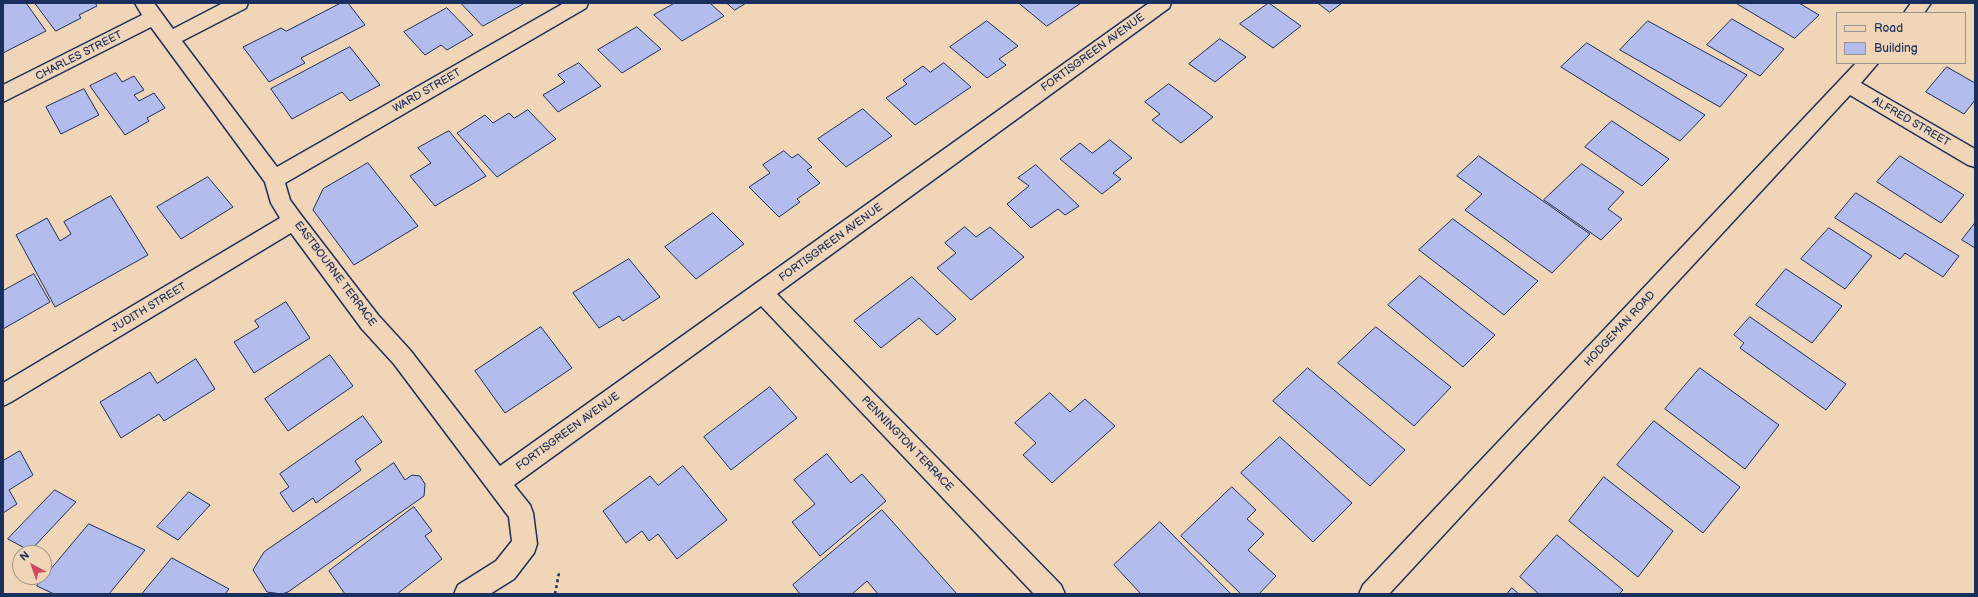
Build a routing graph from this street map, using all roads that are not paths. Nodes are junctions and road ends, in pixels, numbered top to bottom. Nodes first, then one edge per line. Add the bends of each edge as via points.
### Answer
1 (239, 3) edge
2 (579, 3) edge
3 (1162, 3) edge
4 (1922, 3) edge
5 (149, 10) edge
6 (1914, 12) edge
7 (170, 39) junction
8 (1867, 64) edge
9 (1848, 86) junction
10 (3, 94) edge
11 (1975, 159) edge
12 (274, 179) junction
13 (294, 221) junction
14 (762, 293) junction
15 (3, 395) edge
16 (498, 482) junction
17 (467, 594) edge
18 (1052, 594) edge
19 (1372, 594) edge

1 - 7 street
2 - 12 street, WARD STREET
3 - 14 street, FORTISGREEN AVENUE
4 - 6 street
5 - 7 street, EASTBOURNE TERRACE
5 - 10 street, CHARLES STREET
7 - 12 street, EASTBOURNE TERRACE
8 - 9 street, HODGEMAN ROAD
9 - 11 street, ALFRED STREET
9 - 19 street, HODGEMAN ROAD
12 - 13 street, EASTBOURNE TERRACE via 281,203
13 - 15 street, JUDITH STREET
13 - 16 street, EASTBOURNE TERRACE via 370,322 402,357
14 - 16 street, FORTISGREEN AVENUE
14 - 18 street, PENNINGTON TERRACE
16 - 17 street, EASTBOURNE TERRACE via 521,513 525,544 505,570

